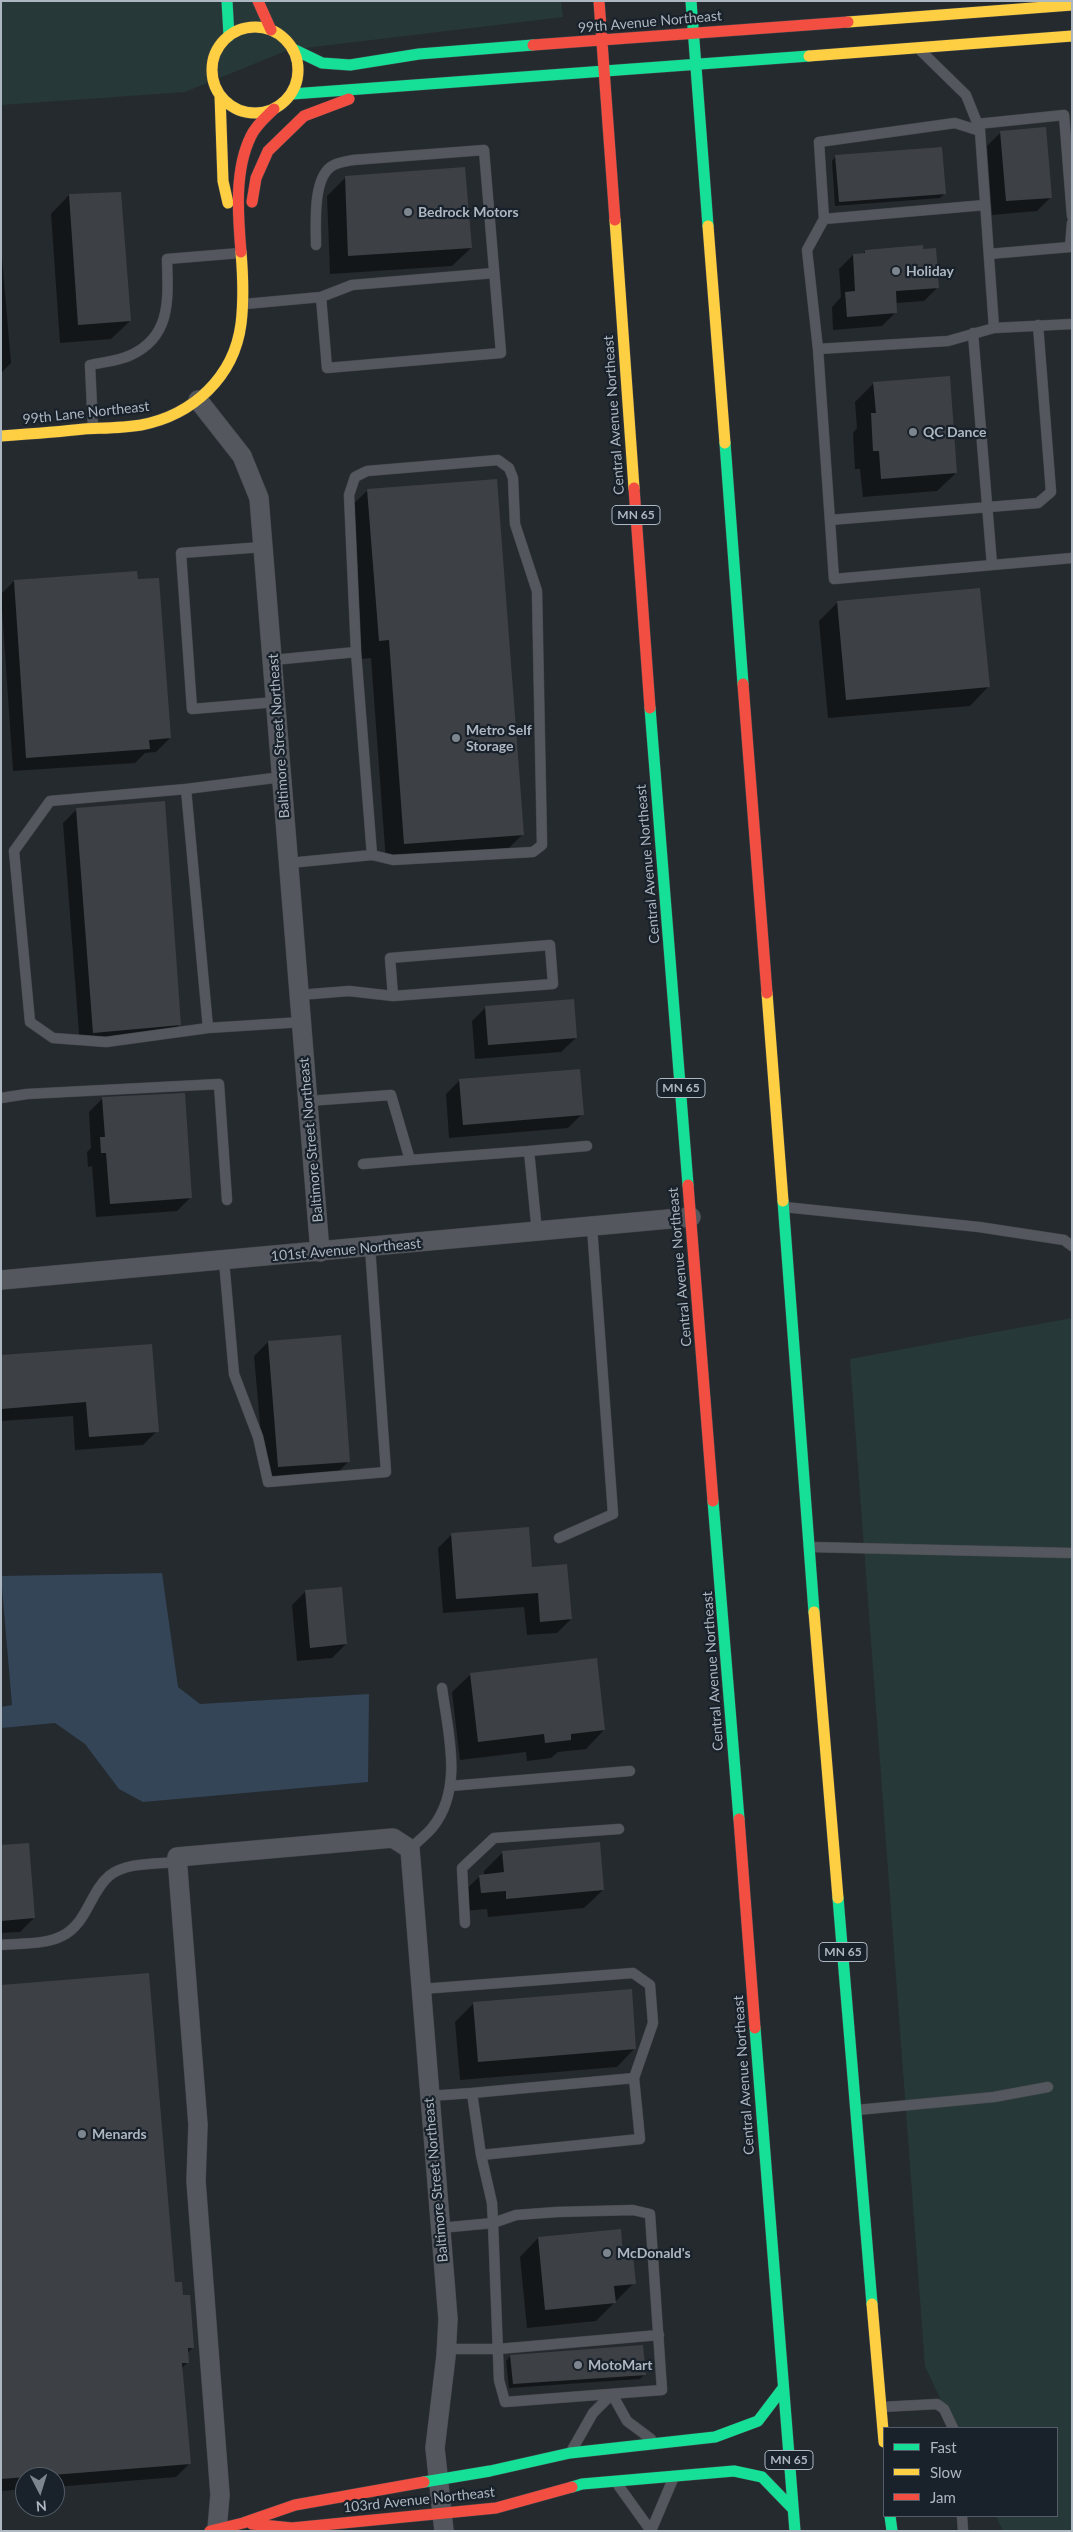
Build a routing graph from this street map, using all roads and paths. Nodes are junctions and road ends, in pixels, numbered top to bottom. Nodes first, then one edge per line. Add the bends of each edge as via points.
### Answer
1 (227, 1) edge
2 (258, 1) edge
3 (599, 1) edge
4 (691, 1) edge
5 (1072, 5) edge
6 (966, 12) edge
7 (271, 30) junction
8 (693, 32) junction
9 (229, 36) junction
10 (1072, 36) edge
11 (602, 41) junction
12 (918, 48) junction
13 (293, 49) junction
14 (696, 65) junction
15 (604, 71) junction
16 (365, 89) junction
17 (292, 94) junction
18 (220, 95) junction
19 (274, 109) junction
20 (979, 127) junction
21 (986, 205) junction
22 (252, 213) dead end
23 (1072, 216) edge
24 (824, 219) junction
25 (1072, 223) edge
26 (252, 232) dead end
27 (316, 245) dead end
28 (240, 253) junction
29 (989, 254) junction
30 (494, 272) junction
31 (320, 296) junction
32 (244, 304) junction
33 (1072, 324) edge
34 (1038, 325) junction
35 (994, 328) junction
36 (973, 333) junction
37 (818, 349) junction
38 (198, 400) junction
39 (93, 429) junction
40 (1, 436) edge
41 (987, 506) junction
42 (830, 520) junction
43 (263, 547) junction
44 (1072, 558) edge
45 (992, 565) junction
46 (356, 652) junction
47 (272, 660) junction
48 (276, 702) junction
49 (282, 777) junction
50 (186, 789) junction
51 (372, 855) junction
52 (288, 863) junction
53 (299, 995) junction
54 (393, 996) junction
55 (302, 1022) junction
56 (208, 1028) junction
57 (1, 1098) edge
58 (308, 1101) junction
59 (587, 1146) dead end
60 (530, 1151) junction
61 (410, 1160) junction
62 (363, 1164) dead end
63 (227, 1200) dead end
64 (782, 1206) junction
65 (691, 1217) junction
66 (592, 1227) junction
67 (537, 1232) junction
68 (1072, 1246) edge
69 (370, 1248) junction
70 (320, 1252) junction
71 (224, 1261) junction
72 (1, 1280) edge
73 (559, 1538) dead end
74 (809, 1547) junction
75 (1072, 1553) edge
76 (442, 1688) dead end
77 (630, 1771) dead end
78 (450, 1786) junction
79 (619, 1829) dead end
80 (410, 1849) junction
81 (177, 1862) junction
82 (465, 1923) dead end
83 (1, 1945) edge
84 (421, 1989) junction
85 (634, 2078) junction
86 (1048, 2087) dead end
87 (472, 2093) junction
88 (430, 2096) junction
89 (856, 2110) junction
90 (481, 2155) junction
91 (493, 2223) junction
92 (440, 2228) junction
93 (659, 2335) junction
94 (447, 2349) junction
95 (498, 2349) junction
96 (783, 2388) junction
97 (612, 2394) junction
98 (881, 2407) junction
99 (953, 2427) edge
100 (883, 2430) edge
101 (654, 2442) junction
102 (570, 2453) junction
103 (674, 2476) junction
104 (438, 2479) junction
105 (614, 2481) junction
106 (792, 2508) junction
107 (890, 2517) edge
108 (962, 2517) edge
109 (443, 2522) edge
110 (243, 2523) junction
111 (215, 2530) edge
112 (651, 2531) edge
113 (795, 2531) edge
114 (892, 2531) edge
115 (964, 2531) edge

1 - 9 main road
2 - 7 main road
3 - 11 main road, Central Avenue Northeast / MN 65
4 - 8 main road, MN 65
5 - 6 main road, 99th Avenue Northeast
6 - 8 main road, 99th Avenue Northeast
7 - 9 main road via 257,27 242,29
7 - 13 main road via 288,41
8 - 11 main road, 99th Avenue Northeast
8 - 14 main road, MN 65
9 - 18 main road via 217,51 212,70
10 - 12 main road via 970,40
11 - 13 main road, 99th Avenue Northeast via 419,54 350,65 322,63
11 - 15 main road, Central Avenue Northeast / MN 65
12 - 14 main road
12 - 20 lane via 966,94
13 - 17 main road via 299,72
14 - 15 main road
14 - 64 main road, MN 65
15 - 16 main road
15 - 65 main road, Central Avenue Northeast / MN 65 via 641,592
16 - 17 main road
16 - 22 main road via 350,99 304,116 268,151 256,178
17 - 19 main road
18 - 19 main road via 244,112
18 - 28 main road via 223,181
19 - 28 main road via 253,132 244,159 238,210
20 - 21 lane
20 - 23 lane via 1064,114
20 - 24 lane via 955,123 819,142
21 - 24 lane
21 - 29 lane
24 - 37 lane via 808,250
25 - 29 lane via 1070,247
26 - 28 main road
27 - 30 lane via 316,200 323,175 332,165 353,160 484,150
28 - 32 main road
28 - 39 lane via 167,259 168,304 157,336 131,355 90,365
29 - 35 lane
30 - 31 lane via 352,285
30 - 31 lane via 501,353 327,368
31 - 32 lane
32 - 38 main road via 240,340 230,363 216,384
33 - 34 lane
34 - 35 lane
34 - 41 lane via 1050,492 1038,503
35 - 36 lane
36 - 37 lane via 948,341
36 - 41 lane
37 - 42 lane
38 - 39 main road, 99th Lane Northeast via 162,420
38 - 43 street, Baltimore Street Northeast via 242,456 259,498
39 - 40 main road, 99th Lane Northeast
41 - 42 lane
41 - 45 lane
42 - 45 lane via 834,579
43 - 47 street, Baltimore Street Northeast
43 - 48 lane via 181,553 192,709
44 - 45 lane
46 - 47 lane
46 - 51 lane
46 - 51 lane via 349,495 355,477 368,471 498,460 508,468 513,478 515,524 536,591 542,845 533,852 393,860
47 - 48 street, Baltimore Street Northeast
48 - 49 street, Baltimore Street Northeast
49 - 50 lane
49 - 52 street, Baltimore Street Northeast
50 - 56 lane
50 - 56 lane via 50,801 14,851 30,1022 53,1038 106,1042
51 - 52 lane
52 - 53 street, Baltimore Street Northeast
53 - 54 lane via 349,991
53 - 55 street, Baltimore Street Northeast
54 - 54 lane via 553,984 550,945 390,958
55 - 56 lane
55 - 58 street, Baltimore Street Northeast
57 - 63 lane via 219,1084
58 - 61 lane via 391,1095
58 - 70 street, Baltimore Street Northeast
59 - 60 lane
60 - 61 lane
60 - 67 lane
61 - 62 lane
64 - 68 lane via 979,1227 1064,1240
64 - 74 main road, MN 65
65 - 66 street, 101st Avenue Northeast
65 - 96 main road, Central Avenue Northeast / MN 65
66 - 67 street, 101st Avenue Northeast
66 - 73 lane via 613,1514
67 - 69 street, 101st Avenue Northeast
69 - 70 street, 101st Avenue Northeast
69 - 71 lane via 386,1472 268,1482 258,1437 234,1374
70 - 71 street, 101st Avenue Northeast
71 - 72 street, 101st Avenue Northeast
74 - 75 lane
74 - 89 main road, MN 65
76 - 78 lane via 451,1754
77 - 78 lane
78 - 80 lane via 445,1807 432,1828
79 - 82 lane via 494,1838 462,1868
80 - 81 street via 393,1838 177,1857
80 - 84 street, Baltimore Street Northeast
81 - 83 lane via 138,1866 110,1875 82,1917 64,1936 50,1941
81 - 111 street via 198,2125 196,2181 220,2495
84 - 85 lane via 633,1973 650,1985 653,2023
84 - 88 street, Baltimore Street Northeast
85 - 87 lane
85 - 90 lane via 640,2139
86 - 89 lane via 994,2097
87 - 88 lane
87 - 90 lane
88 - 92 street, Baltimore Street Northeast
89 - 98 main road, MN 65
90 - 91 lane
91 - 92 lane
91 - 93 lane via 516,2215 558,2212 633,2210 650,2214
91 - 95 lane
92 - 94 street, Baltimore Street Northeast via 448,2319
93 - 95 lane
93 - 97 lane via 662,2390
94 - 95 lane
94 - 104 street, Baltimore Street Northeast via 435,2433
95 - 97 lane via 499,2380 505,2402
96 - 101 main road, 103rd Avenue Northeast via 758,2422 715,2437
96 - 106 main road, Central Avenue Northeast / MN 65
97 - 101 lane via 627,2421
97 - 102 lane via 593,2413
98 - 99 lane via 937,2404 944,2409
98 - 100 main road, MN 65
101 - 102 main road, 103rd Avenue Northeast
102 - 104 main road, 103rd Avenue Northeast
103 - 105 main road, 103rd Avenue Northeast
103 - 106 main road, 103rd Avenue Northeast via 734,2471 762,2477
103 - 112 lane
104 - 109 street, Baltimore Street Northeast
104 - 110 main road, 103rd Avenue Northeast via 296,2505
105 - 109 main road, 103rd Avenue Northeast via 582,2484
105 - 112 lane
106 - 113 main road, Central Avenue Northeast / MN 65
107 - 114 main road
108 - 115 lane
109 - 110 main road, 103rd Avenue Northeast via 292,2528
110 - 111 main road, 103rd Avenue Northeast

